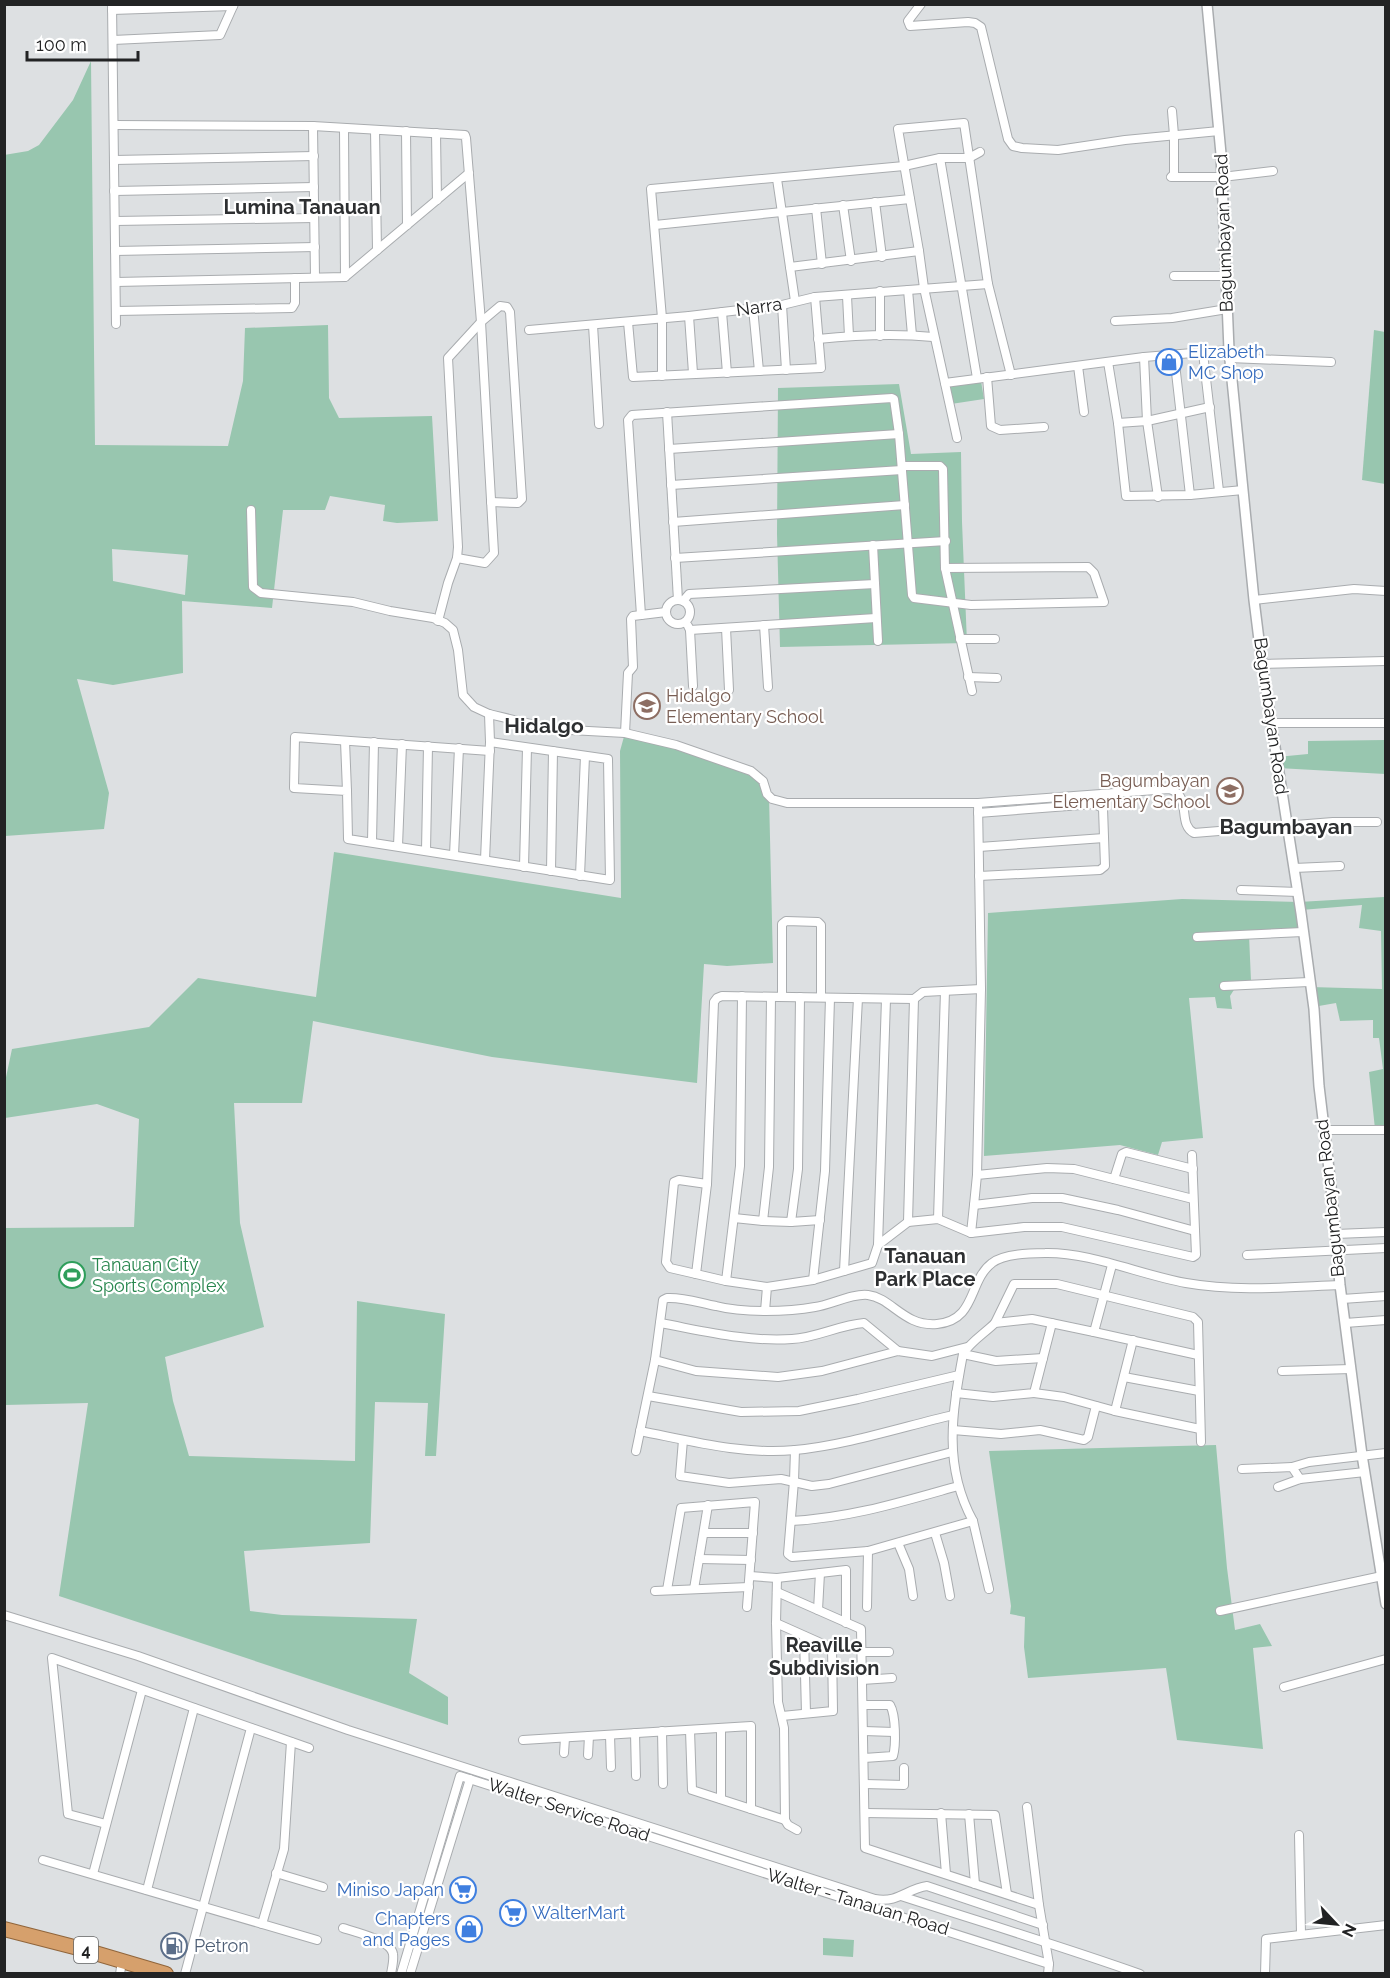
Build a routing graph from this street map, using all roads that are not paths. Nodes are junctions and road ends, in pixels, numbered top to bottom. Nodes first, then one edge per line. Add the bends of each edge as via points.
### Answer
1 (921, 4) edge
2 (1208, 4) edge
3 (233, 5) edge
4 (112, 7) edge
5 (112, 40) junction
6 (1172, 111) dead end
7 (114, 125) junction
8 (313, 126) junction
9 (344, 129) junction
10 (375, 130) junction
11 (406, 131) junction
12 (1219, 131) junction
13 (436, 133) junction
14 (1174, 135) junction
15 (980, 152) dead end
16 (314, 156) junction
17 (940, 158) junction
18 (969, 158) junction
19 (114, 160) junction
20 (904, 166) junction
21 (1273, 171) dead end
22 (469, 173) junction
23 (1222, 177) junction
24 (777, 178) junction
25 (314, 187) junction
26 (114, 191) junction
27 (910, 199) junction
28 (437, 200) junction
29 (875, 202) junction
30 (843, 205) junction
31 (816, 208) junction
32 (782, 211) junction
33 (314, 218) junction
34 (115, 221) junction
35 (407, 225) junction
36 (655, 225) junction
37 (315, 247) junction
38 (377, 250) junction
39 (115, 251) junction
40 (919, 251) junction
41 (882, 257) junction
42 (851, 261) junction
43 (822, 264) junction
44 (790, 267) junction
45 (1174, 276) dead end
46 (1226, 276) junction
47 (315, 277) junction
48 (345, 277) junction
49 (295, 278) junction
50 (116, 282) junction
51 (988, 284) junction
52 (924, 288) junction
53 (961, 288) junction
54 (908, 290) junction
55 (880, 291) junction
56 (847, 296) junction
57 (815, 297) junction
58 (795, 302) junction
59 (782, 305) junction
60 (753, 308) junction
61 (1227, 309) junction
62 (116, 311) junction
63 (722, 312) junction
64 (689, 316) junction
65 (662, 318) junction
66 (1114, 321) dead end
67 (480, 322) junction
68 (628, 322) junction
69 (116, 324) dead end
70 (594, 325) junction
71 (529, 330) dead end
72 (912, 335) junction
73 (849, 336) junction
74 (880, 336) junction
75 (933, 337) junction
76 (818, 339) junction
77 (1203, 353) junction
78 (1229, 354) junction
79 (1174, 355) junction
80 (1144, 357) junction
81 (1108, 362) junction
82 (1331, 362) dead end
83 (1078, 366) junction
84 (786, 370) junction
85 (759, 371) junction
86 (693, 373) junction
87 (727, 373) junction
88 (1011, 375) junction
89 (662, 376) junction
90 (987, 377) junction
91 (977, 378) junction
92 (945, 383) junction
93 (1210, 407) junction
94 (667, 412) junction
95 (1084, 412) dead end
96 (1180, 413) junction
97 (1147, 421) junction
98 (1119, 423) junction
99 (599, 424) dead end
100 (1044, 427) dead end
101 (900, 434) junction
102 (957, 438) dead end
103 (669, 449) junction
104 (902, 468) junction
105 (671, 485) junction
106 (1243, 490) junction
107 (1219, 491) junction
108 (1190, 495) junction
109 (1158, 497) junction
110 (490, 502) junction
111 (905, 505) junction
112 (252, 510) dead end
113 (673, 522) junction
114 (946, 541) junction
115 (908, 543) junction
116 (873, 545) junction
117 (457, 558) junction
118 (675, 558) junction
119 (945, 568) junction
120 (875, 584) junction
121 (1386, 591) edge
122 (680, 600) junction
123 (1254, 600) junction
124 (952, 603) junction
125 (666, 612) junction
126 (641, 615) junction
127 (876, 618) junction
128 (438, 621) junction
129 (686, 622) junction
130 (764, 625) junction
131 (726, 628) junction
132 (690, 630) junction
133 (960, 639) junction
134 (995, 639) dead end
135 (878, 641) dead end
136 (1386, 661) edge
137 (1262, 664) junction
138 (968, 677) junction
139 (997, 678) dead end
140 (693, 686) dead end
141 (768, 687) dead end
142 (729, 690) dead end
143 (972, 692) dead end
144 (489, 714) junction
145 (1271, 723) junction
146 (1386, 723) edge
147 (625, 733) junction
148 (345, 741) junction
149 (374, 742) junction
150 (490, 742) junction
151 (402, 744) junction
152 (428, 746) junction
153 (459, 748) junction
154 (527, 748) junction
155 (490, 751) junction
156 (553, 751) junction
157 (585, 756) junction
158 (347, 791) junction
159 (978, 803) junction
160 (978, 813) junction
161 (1377, 822) dead end
162 (1287, 826) junction
163 (1104, 838) junction
164 (372, 842) junction
165 (398, 846) junction
166 (979, 847) junction
167 (426, 850) junction
168 (454, 855) junction
169 (485, 860) junction
170 (1340, 866) dead end
171 (524, 867) junction
172 (1294, 868) junction
173 (551, 871) junction
174 (580, 876) junction
175 (979, 876) junction
176 (1241, 890) dead end
177 (1298, 892) junction
178 (1303, 932) junction
179 (1197, 937) dead end
180 (1309, 982) junction
181 (1224, 986) dead end
182 (981, 990) junction
183 (945, 991) junction
184 (742, 996) junction
185 (771, 997) junction
186 (782, 997) junction
187 (800, 997) junction
188 (821, 997) junction
189 (830, 998) junction
190 (858, 998) junction
191 (886, 999) junction
192 (914, 999) junction
193 (1323, 1130) junction
194 (1386, 1130) edge
195 (1192, 1155) dead end
196 (1193, 1169) junction
197 (977, 1175) junction
198 (1114, 1179) junction
199 (707, 1184) junction
200 (1193, 1199) junction
201 (974, 1205) junction
202 (734, 1218) junction
203 (938, 1219) junction
204 (820, 1220) junction
205 (763, 1221) junction
206 (791, 1222) junction
207 (908, 1222) junction
208 (1195, 1231) junction
209 (1386, 1232) edge
210 (971, 1233) junction
211 (1336, 1234) junction
212 (878, 1245) junction
213 (1386, 1248) edge
214 (1337, 1251) junction
215 (1247, 1255) dead end
216 (1112, 1265) junction
217 (844, 1271) junction
218 (696, 1274) junction
219 (813, 1280) junction
220 (726, 1281) junction
221 (1340, 1285) junction
222 (767, 1287) junction
223 (1104, 1295) junction
224 (1386, 1296) edge
225 (1342, 1299) junction
226 (765, 1311) junction
227 (1386, 1320) edge
228 (660, 1323) junction
229 (994, 1323) junction
230 (1052, 1323) junction
231 (1345, 1323) junction
232 (1094, 1332) junction
233 (1133, 1340) junction
234 (898, 1351) junction
235 (965, 1351) junction
236 (1198, 1355) junction
237 (1043, 1358) junction
238 (656, 1360) junction
239 (1351, 1369) junction
240 (1282, 1371) dead end
241 (959, 1375) junction
242 (1124, 1377) junction
243 (1199, 1391) junction
244 (956, 1393) junction
245 (1034, 1393) junction
246 (648, 1396) junction
247 (1096, 1406) junction
248 (1116, 1411) junction
249 (953, 1415) junction
250 (952, 1430) junction
251 (1200, 1430) junction
252 (640, 1431) junction
253 (683, 1440) junction
254 (1201, 1442) dead end
255 (636, 1450) dead end
256 (795, 1450) junction
257 (952, 1452) junction
258 (1386, 1453) edge
259 (1362, 1455) junction
260 (1293, 1467) junction
261 (1242, 1469) dead end
262 (1365, 1472) junction
263 (1300, 1479) junction
264 (794, 1481) junction
265 (958, 1486) junction
266 (1278, 1487) dead end
267 (708, 1505) junction
268 (791, 1521) junction
269 (973, 1521) junction
270 (704, 1533) junction
271 (753, 1533) junction
272 (935, 1533) junction
273 (898, 1543) junction
274 (868, 1551) junction
275 (699, 1559) junction
276 (751, 1560) junction
277 (820, 1573) junction
278 (750, 1576) junction
279 (1382, 1576) junction
280 (777, 1578) junction
281 (749, 1587) junction
282 (694, 1589) junction
283 (989, 1589) dead end
284 (667, 1590) junction
285 (655, 1591) dead end
286 (777, 1592) junction
287 (913, 1596) dead end
288 (950, 1596) dead end
289 (1386, 1604) edge
290 (747, 1607) dead end
291 (867, 1607) dead end
292 (818, 1610) junction
293 (1220, 1611) dead end
294 (4, 1615) edge
295 (776, 1623) junction
296 (846, 1623) junction
297 (804, 1636) junction
298 (862, 1652) junction
299 (889, 1652) dead end
300 (1386, 1659) edge
301 (892, 1678) dead end
302 (862, 1680) junction
303 (1284, 1687) dead end
304 (142, 1690) junction
305 (863, 1705) junction
306 (194, 1708) junction
307 (806, 1713) junction
308 (782, 1716) junction
309 (251, 1728) junction
310 (721, 1728) junction
311 (690, 1730) junction
312 (663, 1731) junction
313 (864, 1731) junction
314 (894, 1732) junction
315 (635, 1733) junction
316 (610, 1735) junction
317 (589, 1736) junction
318 (565, 1737) junction
319 (523, 1740) dead end
320 (291, 1742) junction
321 (309, 1748) dead end
322 (564, 1753) dead end
323 (588, 1755) dead end
324 (864, 1758) junction
325 (611, 1767) dead end
326 (904, 1768) dead end
327 (636, 1776) dead end
328 (470, 1779) junction
329 (663, 1784) dead end
330 (865, 1784) junction
331 (721, 1799) junction
332 (1027, 1807) dead end
333 (751, 1809) junction
334 (865, 1813) junction
335 (940, 1813) junction
336 (969, 1814) junction
337 (785, 1820) junction
338 (106, 1824) junction
339 (797, 1830) dead end
340 (1299, 1835) dead end
341 (667, 1841) joint
342 (43, 1860) dead end
343 (276, 1873) junction
344 (93, 1874) junction
345 (946, 1874) junction
346 (975, 1884) junction
347 (323, 1887) dead end
348 (147, 1890) junction
349 (1007, 1894) junction
350 (901, 1896) junction
351 (1039, 1905) junction
352 (203, 1907) junction
353 (262, 1924) junction
354 (1043, 1925) junction
355 (1386, 1925) edge
356 (344, 1928) dead end
357 (4, 1929) edge
358 (1301, 1934) junction
359 (317, 1940) dead end
360 (1046, 1941) junction
361 (1049, 1964) junction
362 (121, 1967) edge
363 (166, 1974) edge
364 (185, 1974) edge
365 (391, 1974) edge
366 (401, 1974) edge
367 (410, 1974) edge
368 (1048, 1974) edge
369 (1140, 1974) edge
370 (1265, 1974) edge

1 - 14 street via 908,21 910,26 968,22 981,27 1008,139 1014,146 1058,150
2 - 12 street, Bagumbayan Road
3 - 4 street
3 - 5 street via 220,35
4 - 5 street
5 - 7 street
6 - 14 street
7 - 8 street
7 - 19 street
8 - 9 street
8 - 16 street
9 - 10 street
9 - 48 street
10 - 11 street
10 - 38 street
11 - 13 street
11 - 35 street
12 - 14 street
12 - 23 street, Bagumbayan Road
13 - 22 street via 465,135
13 - 28 street
14 - 23 street via 1171,177
15 - 18 street
16 - 19 street
16 - 25 street
17 - 18 street
17 - 20 street
17 - 53 street
18 - 20 street via 964,123 898,129
18 - 51 street
19 - 26 street
20 - 24 street
20 - 27 street
21 - 23 street
22 - 28 street
22 - 67 street
23 - 46 street, Bagumbayan Road
24 - 32 street
24 - 36 street via 651,189
25 - 26 street
25 - 33 street
26 - 34 street
27 - 29 street
27 - 40 street
28 - 35 street
29 - 30 street
29 - 41 street
30 - 31 street
30 - 42 street
31 - 32 street
31 - 43 street
32 - 36 street
32 - 44 street
33 - 34 street
33 - 37 street
34 - 39 street
35 - 38 street
36 - 65 street
37 - 39 street
37 - 47 street
38 - 48 street
39 - 50 street
40 - 41 street
40 - 52 street
41 - 42 street
42 - 43 street
43 - 44 street
44 - 58 street
45 - 46 street
46 - 61 street, Bagumbayan Road
47 - 48 street
47 - 49 street
49 - 50 street
49 - 62 street via 292,308
50 - 62 street
51 - 53 street, Narra
51 - 88 street
52 - 53 street, Narra
52 - 54 street, Narra
52 - 75 street
53 - 91 street
54 - 55 street, Narra
54 - 72 street
55 - 56 street, Narra
55 - 74 street
56 - 57 street, Narra
56 - 73 street
57 - 58 street, Narra
57 - 76 street
58 - 59 street, Narra
59 - 60 street, Narra
59 - 84 street
60 - 63 street, Narra
60 - 85 street
61 - 66 street via 1172,318
61 - 78 street, Bagumbayan Road
62 - 69 street
63 - 64 street, Narra
63 - 87 street
64 - 65 street, Narra
64 - 86 street
65 - 68 street, Narra
65 - 89 street
67 - 110 street
67 - 110 street via 500,306 510,312 522,499 518,503
67 - 117 street via 448,358
68 - 70 street, Narra
68 - 89 street via 633,377
70 - 71 street, Narra
70 - 99 street
72 - 74 street
72 - 75 street
73 - 74 street
73 - 76 street
75 - 92 street
76 - 84 street via 820,368
77 - 78 street
77 - 79 street
77 - 93 street
78 - 82 street
78 - 106 street, Bagumbayan Road
79 - 80 street
79 - 96 street
80 - 81 street
80 - 97 street
81 - 83 street
81 - 98 street
83 - 88 street
83 - 95 street
84 - 85 street
85 - 87 street
86 - 87 street
86 - 89 street
88 - 90 street
90 - 91 street
90 - 100 street via 991,426 1000,430
91 - 92 street
92 - 102 street
93 - 96 street
93 - 107 street
94 - 101 street via 892,398
94 - 103 street
94 - 126 street via 632,415 628,420
96 - 97 street
96 - 108 street
97 - 98 street
97 - 109 street
98 - 109 street via 1126,496
101 - 103 street
101 - 104 street
103 - 105 street
104 - 105 street
104 - 111 street
104 - 114 street via 943,469
105 - 113 street
106 - 107 street
106 - 123 street, Bagumbayan Road
107 - 108 street
108 - 109 street
110 - 117 street via 494,553 485,563
111 - 113 street
111 - 115 street
112 - 128 street via 256,591 353,602
113 - 118 street
114 - 115 street
114 - 119 street
115 - 116 street
115 - 124 street via 914,598
116 - 118 street
116 - 120 street
117 - 128 street
118 - 122 street
119 - 124 street
119 - 124 street via 1088,567 1104,602
120 - 122 street via 688,594
120 - 127 street
121 - 123 street via 1354,589
122 - 125 street via 669,604
122 - 129 street via 691,613
123 - 137 street, Bagumbayan Road
124 - 133 street
125 - 126 street
125 - 129 street via 672,624
126 - 147 street via 631,619 633,667 628,673
127 - 130 street
127 - 135 street
128 - 144 street via 453,630 463,695 474,707
129 - 132 street
130 - 131 street
130 - 141 street
131 - 132 street
131 - 142 street
132 - 140 street
133 - 134 street
133 - 138 street
136 - 137 street
137 - 145 street, Bagumbayan Road
138 - 139 street
138 - 143 street
144 - 147 street via 552,729
144 - 150 street
145 - 146 street
145 - 162 street, Bagumbayan Road
147 - 159 street via 743,766 763,781 772,799 787,803
148 - 149 street
148 - 158 street
148 - 158 street via 294,737 294,788
149 - 151 street
149 - 164 street
150 - 154 street
150 - 155 street
151 - 152 street
151 - 165 street
152 - 153 street
152 - 167 street
153 - 155 street
153 - 168 street
154 - 156 street
154 - 171 street
155 - 169 street
156 - 157 street
156 - 173 street
157 - 174 street
157 - 174 street via 608,759 609,880
158 - 164 street via 348,839
159 - 160 street
159 - 162 street via 1169,789 1182,800 1186,825 1194,833
160 - 163 street via 1094,804 1103,808
160 - 166 street
161 - 162 street
162 - 172 street, Bagumbayan Road
163 - 166 street
163 - 175 street via 1105,866 1100,870
164 - 165 street
165 - 167 street
166 - 175 street
167 - 168 street
168 - 169 street
169 - 171 street
170 - 172 street
171 - 173 street
172 - 177 street, Bagumbayan Road
173 - 174 street
175 - 182 street
176 - 177 street
177 - 178 street, Bagumbayan Road
178 - 179 street
178 - 180 street, Bagumbayan Road
180 - 181 street
180 - 193 street, Bagumbayan Road
182 - 183 street
182 - 197 street
183 - 192 street via 923,992
183 - 203 street
184 - 185 street
184 - 199 street via 722,996 714,1002
184 - 202 street via 740,1166
185 - 186 street
185 - 205 street via 770,1167
186 - 187 street
186 - 188 street via 782,924 796,921 821,925
187 - 188 street
187 - 206 street via 798,1169
188 - 189 street
189 - 190 street
189 - 204 street
190 - 191 street
190 - 217 street
191 - 192 street
191 - 212 street
192 - 207 street
193 - 194 street
193 - 211 street, Bagumbayan Road
195 - 196 street
196 - 198 street via 1126,1152
196 - 200 street
197 - 198 street via 1065,1168
197 - 201 street
198 - 200 street
199 - 218 street
199 - 218 street via 674,1182 666,1262 670,1268
200 - 208 street
201 - 208 street via 1062,1198
201 - 210 street
202 - 205 street
202 - 220 street
203 - 207 street
203 - 210 street
204 - 206 street
204 - 219 street
205 - 206 street
207 - 212 street
208 - 210 street via 1196,1255 1190,1258 1062,1227
209 - 211 street
211 - 214 street, Bagumbayan Road
212 - 217 street via 872,1263
213 - 214 street
214 - 215 street
214 - 221 street, Bagumbayan Road
216 - 221 street via 1207,1287
216 - 223 street
216 - 226 street via 1069,1254 1012,1256 992,1263 958,1317 938,1324 920,1323 865,1294 814,1308
217 - 219 street
218 - 220 street
219 - 222 street
220 - 222 street
221 - 225 street, Bagumbayan Road
222 - 226 street
223 - 229 street via 1058,1284 1014,1284
223 - 232 street
223 - 236 street via 1193,1317 1197,1322
224 - 225 street
225 - 231 street, Bagumbayan Road
226 - 228 street via 667,1298 663,1300
227 - 231 street
228 - 234 street via 759,1340 794,1339 864,1323
228 - 238 street
229 - 230 street via 1032,1319
229 - 235 street
230 - 232 street
230 - 237 street
231 - 239 street, Bagumbayan Road
232 - 233 street
233 - 236 street
233 - 242 street
234 - 235 street via 932,1356
234 - 238 street via 822,1371 778,1377 696,1371
235 - 237 street via 996,1361
235 - 241 street
236 - 243 street
237 - 245 street
238 - 246 street
239 - 240 street
239 - 259 street, Bagumbayan Road
241 - 244 street
241 - 246 street via 799,1411 741,1412
242 - 243 street
242 - 248 street
243 - 251 street
244 - 245 street via 993,1397
244 - 249 street
245 - 247 street
246 - 252 street
247 - 248 street
247 - 250 street via 1084,1440 1040,1430 1002,1434
248 - 251 street
249 - 250 street
249 - 256 street
250 - 257 street
251 - 254 street
252 - 253 street
252 - 255 street
253 - 256 street via 754,1451
253 - 264 street via 679,1473 682,1478 729,1484
256 - 264 street
257 - 264 street via 829,1484 812,1486
257 - 265 street
258 - 259 street
259 - 260 street
259 - 262 street, Bagumbayan Road
260 - 261 street
260 - 263 street
262 - 263 street
262 - 279 street, Bagumbayan Road
263 - 266 street
264 - 268 street
265 - 268 street via 868,1511
265 - 269 street
267 - 270 street
267 - 271 street via 755,1502
267 - 284 street via 681,1508
268 - 274 street via 788,1554 792,1557
269 - 272 street
269 - 283 street
270 - 271 street
270 - 275 street
271 - 276 street
272 - 273 street
272 - 288 street
273 - 274 street
273 - 287 street via 909,1569
274 - 291 street
275 - 276 street
275 - 282 street
276 - 278 street
277 - 280 street
277 - 292 street
277 - 296 street via 846,1570
278 - 280 street
278 - 281 street
279 - 289 street, Bagumbayan Road
279 - 293 street
280 - 286 street
281 - 282 street
281 - 290 street
282 - 284 street
284 - 285 street
286 - 292 street
286 - 295 street
292 - 296 street
294 - 350 street via 138,1656 359,1734 875,1899 886,1901
295 - 297 street
295 - 308 street via 778,1702
296 - 298 street via 861,1629
297 - 307 street
297 - 307 street via 832,1648 833,1711
298 - 299 street
298 - 302 street
300 - 303 street
301 - 302 street
302 - 305 street
304 - 306 street
304 - 338 street
304 - 338 street via 52,1658 68,1814
305 - 313 street
305 - 314 street via 891,1705
306 - 309 street
306 - 348 street
307 - 308 street
308 - 337 street
309 - 320 street
309 - 352 street
310 - 311 street
310 - 331 street
310 - 333 street via 751,1726
311 - 312 street
311 - 331 street via 692,1790
312 - 315 street
312 - 329 street
313 - 314 street
313 - 324 street
314 - 324 street via 893,1756
315 - 316 street
315 - 327 street
316 - 317 street
316 - 325 street
317 - 318 street
317 - 323 street
318 - 319 street
318 - 322 street
320 - 321 street
320 - 343 street via 284,1849
324 - 330 street
326 - 330 street via 904,1785
328 - 341 street, Walter Service Road
328 - 366 street, Walter Service Road via 460,1776
328 - 367 street, Walter Service Road
330 - 334 street
331 - 333 street
332 - 351 street
333 - 337 street
334 - 335 street
334 - 345 street via 866,1848
335 - 336 street
335 - 345 street
336 - 346 street
336 - 349 street via 995,1815
337 - 339 street
338 - 344 street
340 - 358 street
341 - 361 street, Walter - Tanauan Road
342 - 344 street
343 - 347 street
343 - 353 street
344 - 348 street
345 - 346 street
346 - 349 street
348 - 352 street
349 - 351 street
350 - 354 street via 927,1886
350 - 360 street
351 - 354 street
352 - 353 street
352 - 364 street
353 - 359 street
354 - 360 street
355 - 358 street
356 - 365 street via 390,1946
357 - 362 highway, 4
358 - 370 street via 1266,1939
360 - 361 street
360 - 369 street
361 - 368 street
362 - 363 highway, 4

